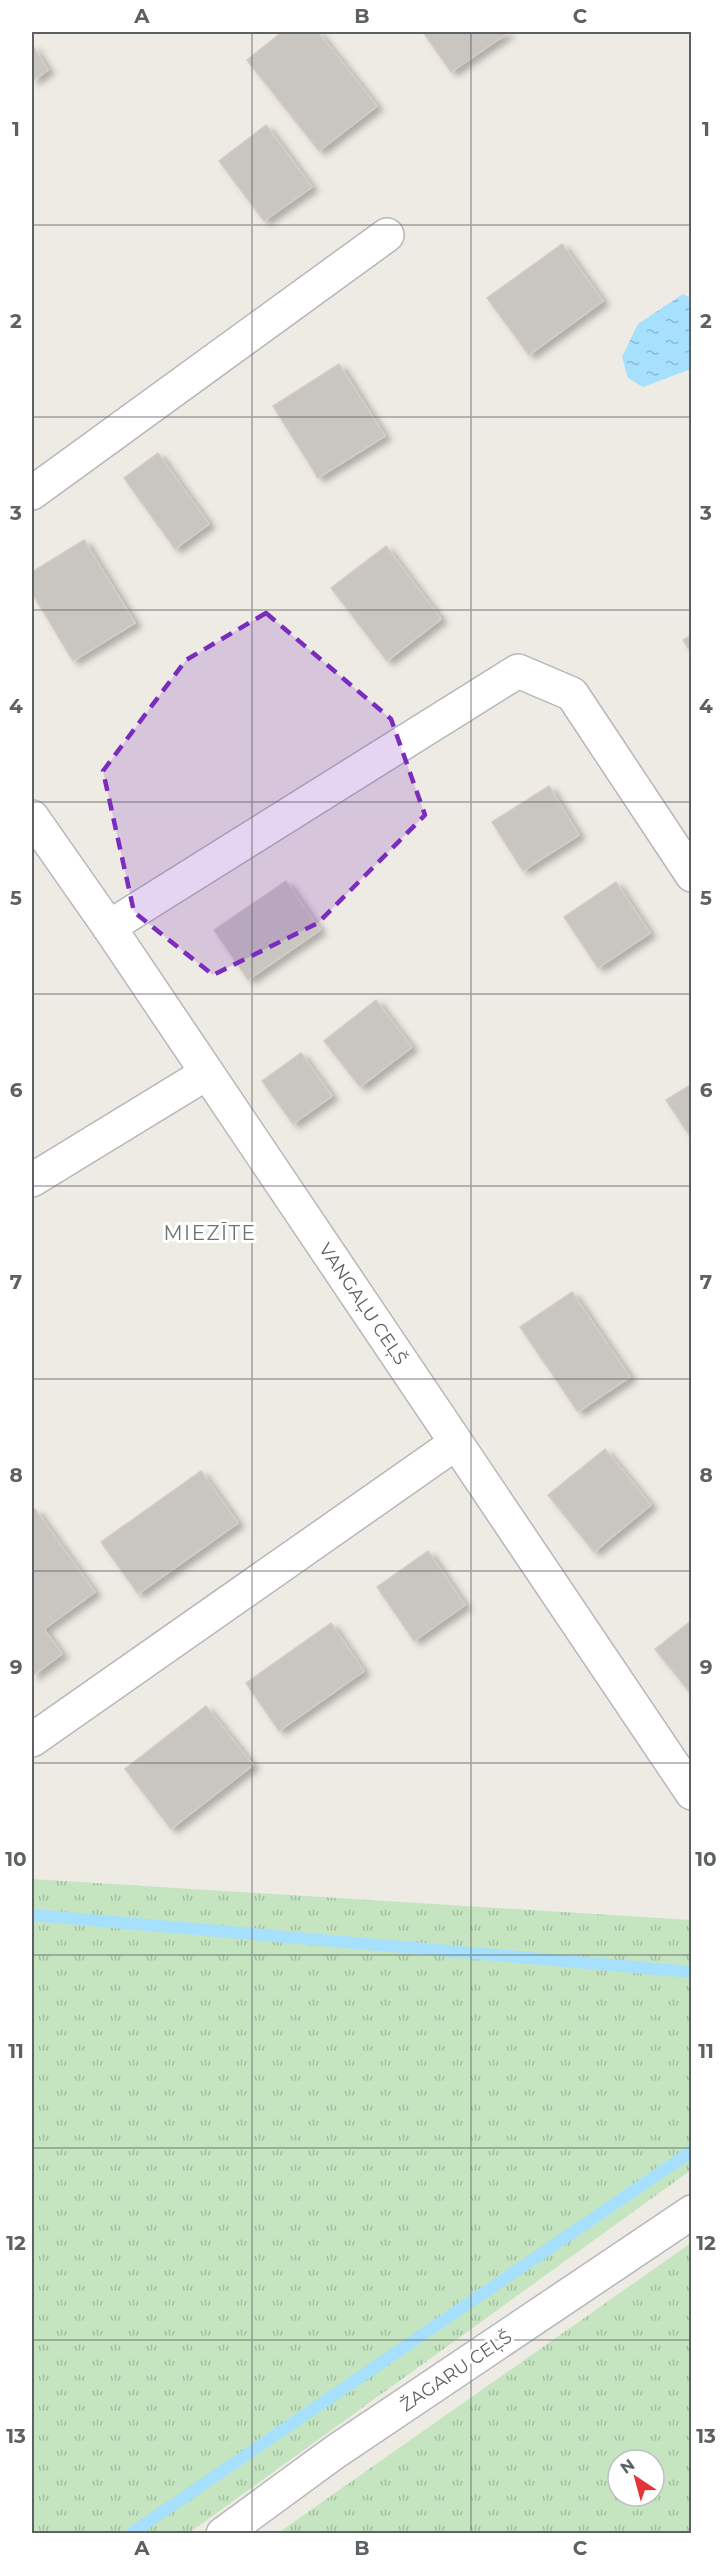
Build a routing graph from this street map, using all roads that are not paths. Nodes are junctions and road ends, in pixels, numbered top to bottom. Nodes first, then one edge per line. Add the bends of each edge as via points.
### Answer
1 (387, 235) dead end
2 (32, 493) edge
3 (32, 817) edge
4 (692, 875) edge
5 (109, 927) junction
6 (207, 1073) junction
7 (32, 1180) edge
8 (456, 1443) junction
9 (32, 1740) edge
10 (692, 1793) edge
11 (692, 2212) edge
12 (223, 2534) edge

1 - 2 street
3 - 5 street, VANGAĻU CEĻŠ
4 - 5 street via 572,694 518,671
5 - 6 street, VANGAĻU CEĻŠ
6 - 7 street
6 - 8 street, VANGAĻU CEĻŠ
8 - 9 street
8 - 10 street, VANGAĻU CEĻŠ
11 - 12 street, ŽAGARU CEĻŠ via 335,2452

